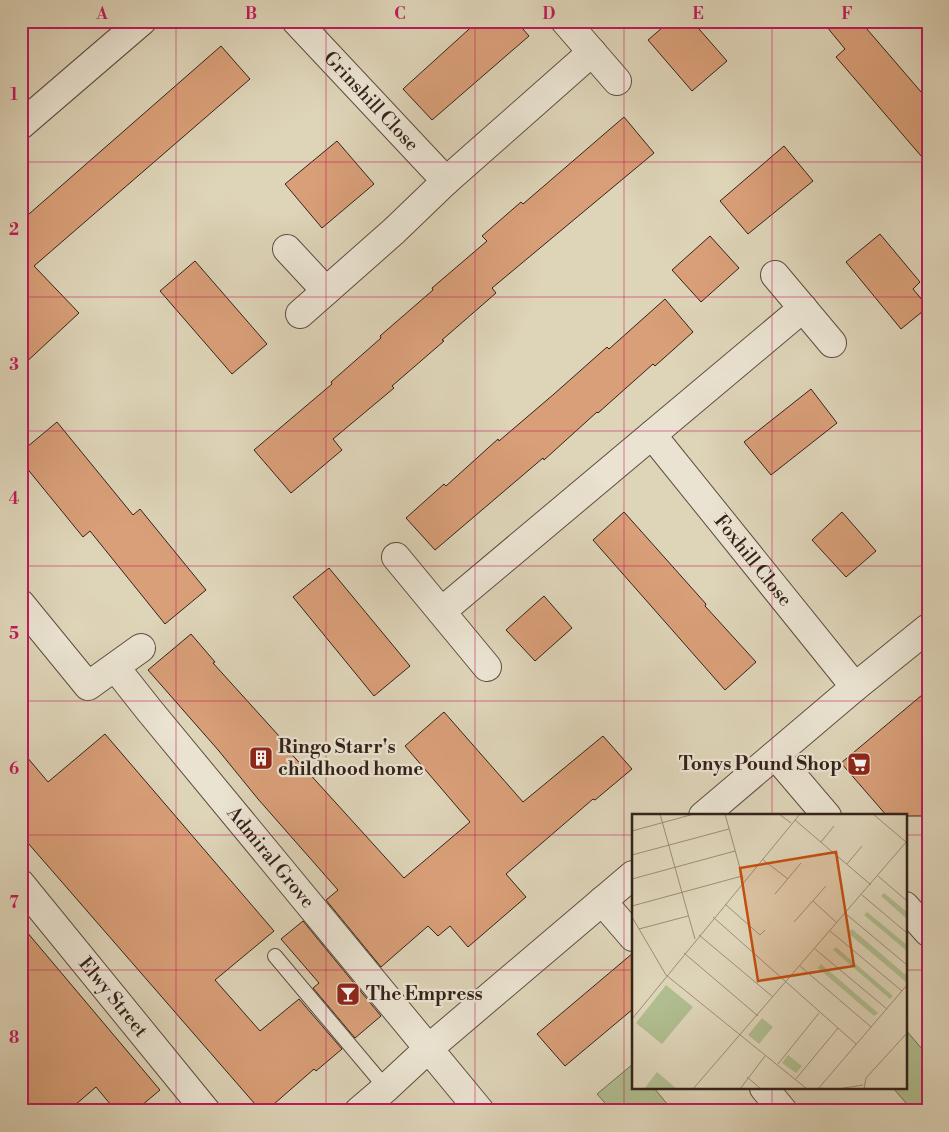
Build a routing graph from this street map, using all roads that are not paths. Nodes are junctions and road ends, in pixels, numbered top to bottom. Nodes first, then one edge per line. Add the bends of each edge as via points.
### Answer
1 (142, 21) edge
2 (296, 21) edge
3 (565, 21) edge
4 (592, 52) junction
5 (617, 81) dead end
6 (21, 125) edge
7 (446, 181) junction
8 (287, 249) dead end
9 (775, 275) dead end
10 (326, 291) junction
11 (803, 308) junction
12 (300, 314) dead end
13 (832, 343) dead end
14 (652, 435) junction
15 (396, 557) dead end
16 (21, 604) edge
17 (442, 611) junction
18 (928, 628) edge
19 (141, 648) dead end
20 (487, 666) dead end
21 (115, 667) junction
22 (855, 686) junction
23 (774, 755) junction
24 (705, 814) edge
25 (825, 814) edge
26 (632, 876) edge
27 (21, 884) edge
28 (602, 901) junction
29 (906, 907) edge
30 (928, 932) edge
31 (632, 936) edge
32 (275, 956) dead end
33 (428, 1049) junction
34 (386, 1088) junction
35 (766, 1090) edge
36 (206, 1111) edge
37 (359, 1111) edge
38 (480, 1111) edge
39 (783, 1111) edge

1 - 6 street
2 - 7 street, Grinshill Close
3 - 4 street
4 - 5 street
4 - 7 street
7 - 10 street
8 - 10 street
9 - 11 street
10 - 12 street
11 - 13 street
11 - 14 street
14 - 17 street
14 - 22 street, Foxhill Close
15 - 17 street
16 - 21 street via 88,686
17 - 20 street
18 - 22 street
19 - 21 street
21 - 33 street, Admiral Grove
22 - 23 street
23 - 24 street
23 - 25 street
26 - 28 street
27 - 36 street, Elwy Street
28 - 31 street
28 - 33 street
29 - 30 street
32 - 34 lane
33 - 34 street
33 - 38 street, Admiral Grove
34 - 37 street
35 - 39 street

